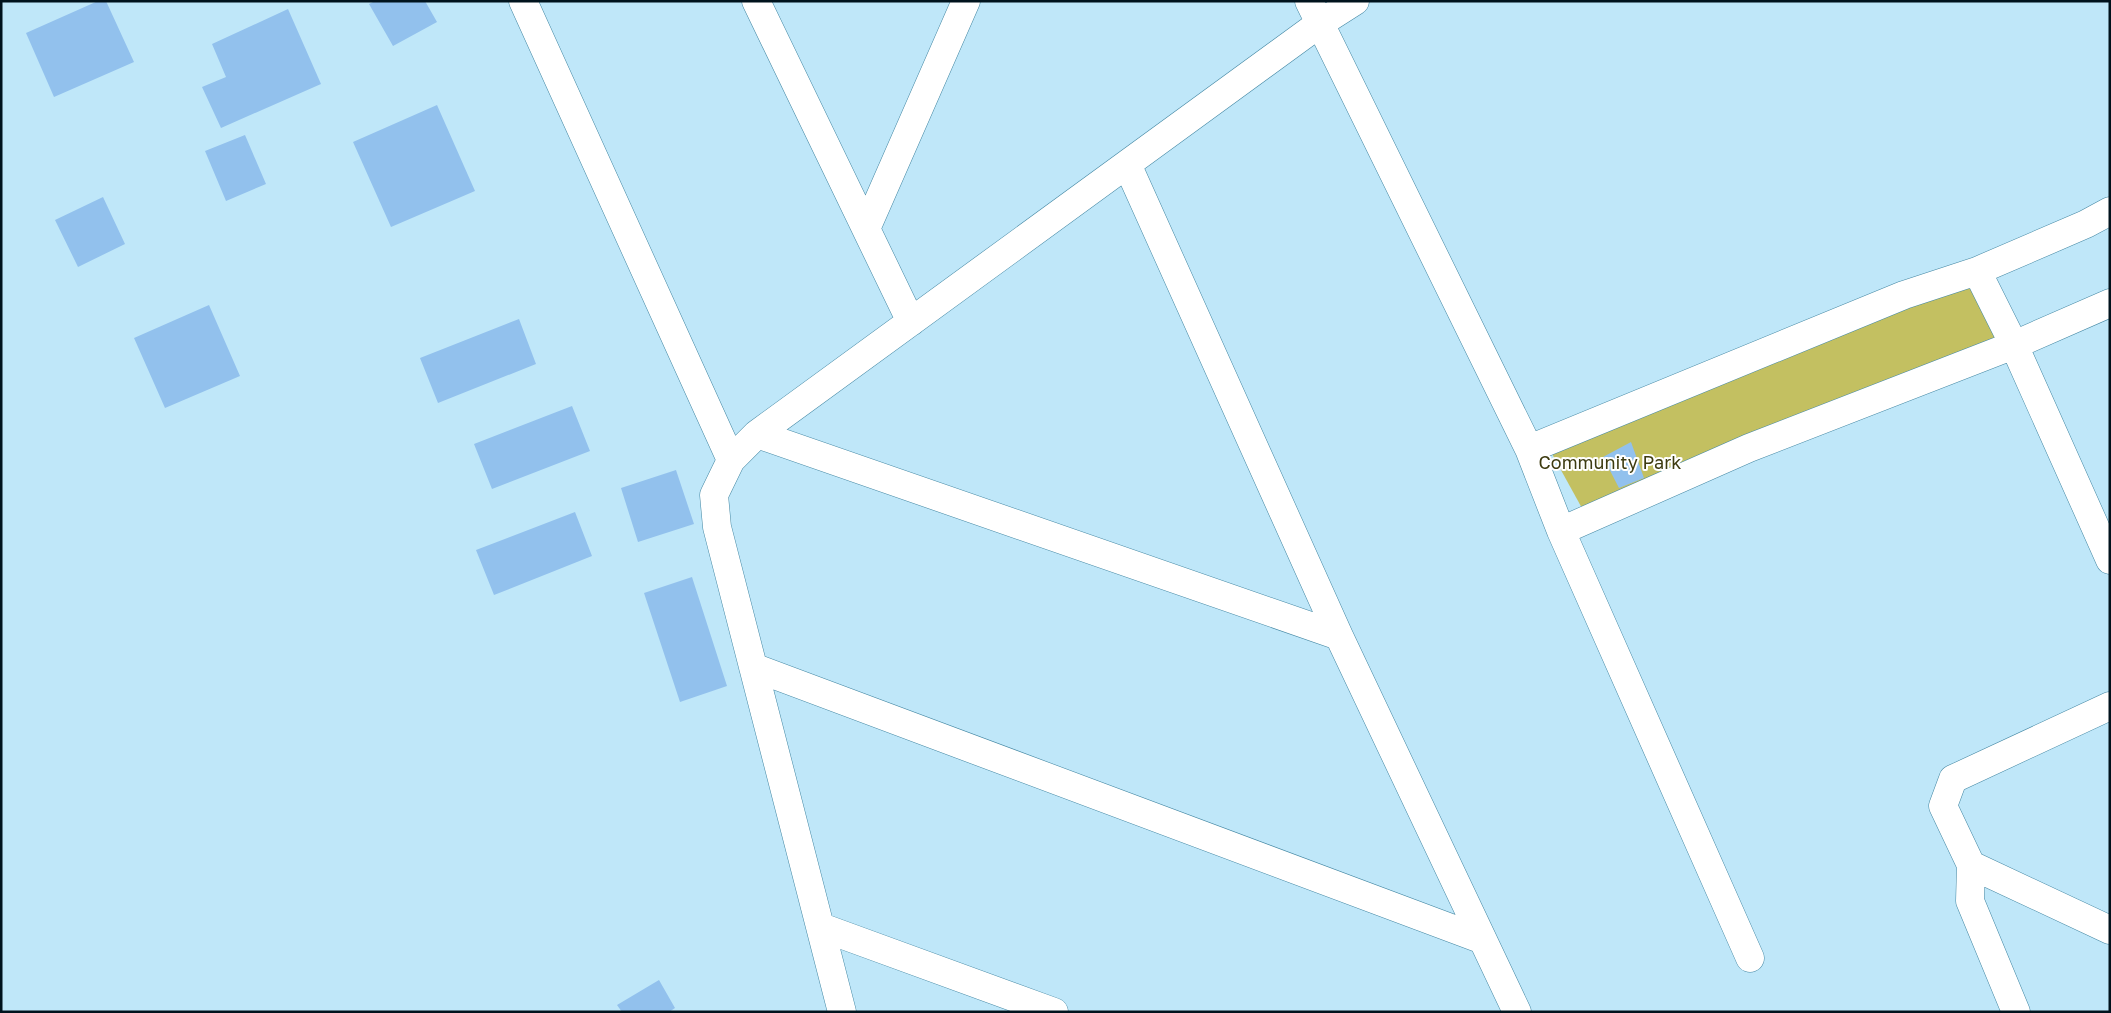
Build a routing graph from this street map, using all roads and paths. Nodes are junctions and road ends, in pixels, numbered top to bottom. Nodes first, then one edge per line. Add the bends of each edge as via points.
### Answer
1 (522, 1) edge
2 (756, 1) edge
3 (966, 1) edge
4 (1355, 1) edge
5 (1314, 13) edge
6 (1127, 164) junction
7 (2110, 211) edge
8 (866, 229) junction
9 (1977, 271) junction
10 (2110, 303) edge
11 (912, 322) junction
12 (2014, 345) junction
13 (757, 434) junction
14 (1529, 449) junction
15 (731, 460) junction
16 (1561, 531) junction
17 (2110, 560) edge
18 (1339, 636) junction
19 (753, 667) junction
20 (2110, 706) edge
21 (1971, 865) junction
22 (821, 927) junction
23 (2110, 930) edge
24 (1483, 940) junction
25 (1750, 958) dead end
26 (842, 1012) edge
27 (1054, 1012) edge
28 (1518, 1012) edge
29 (2016, 1012) edge

1 - 15 street
2 - 8 street
3 - 8 street
4 - 5 street
5 - 6 street
5 - 14 street
6 - 11 street
6 - 18 street
7 - 9 street
8 - 11 street
9 - 12 street
9 - 14 street via 1904,294
10 - 12 street
11 - 13 street
12 - 16 street via 1750,448
12 - 17 street
13 - 15 street
13 - 18 street
14 - 16 street
15 - 19 street via 714,495 717,527
16 - 25 street
18 - 24 street
19 - 22 street
19 - 24 street
20 - 21 street via 1953,779 1943,806
21 - 23 street
21 - 29 street via 1970,901
22 - 26 street
22 - 27 street
24 - 28 street

